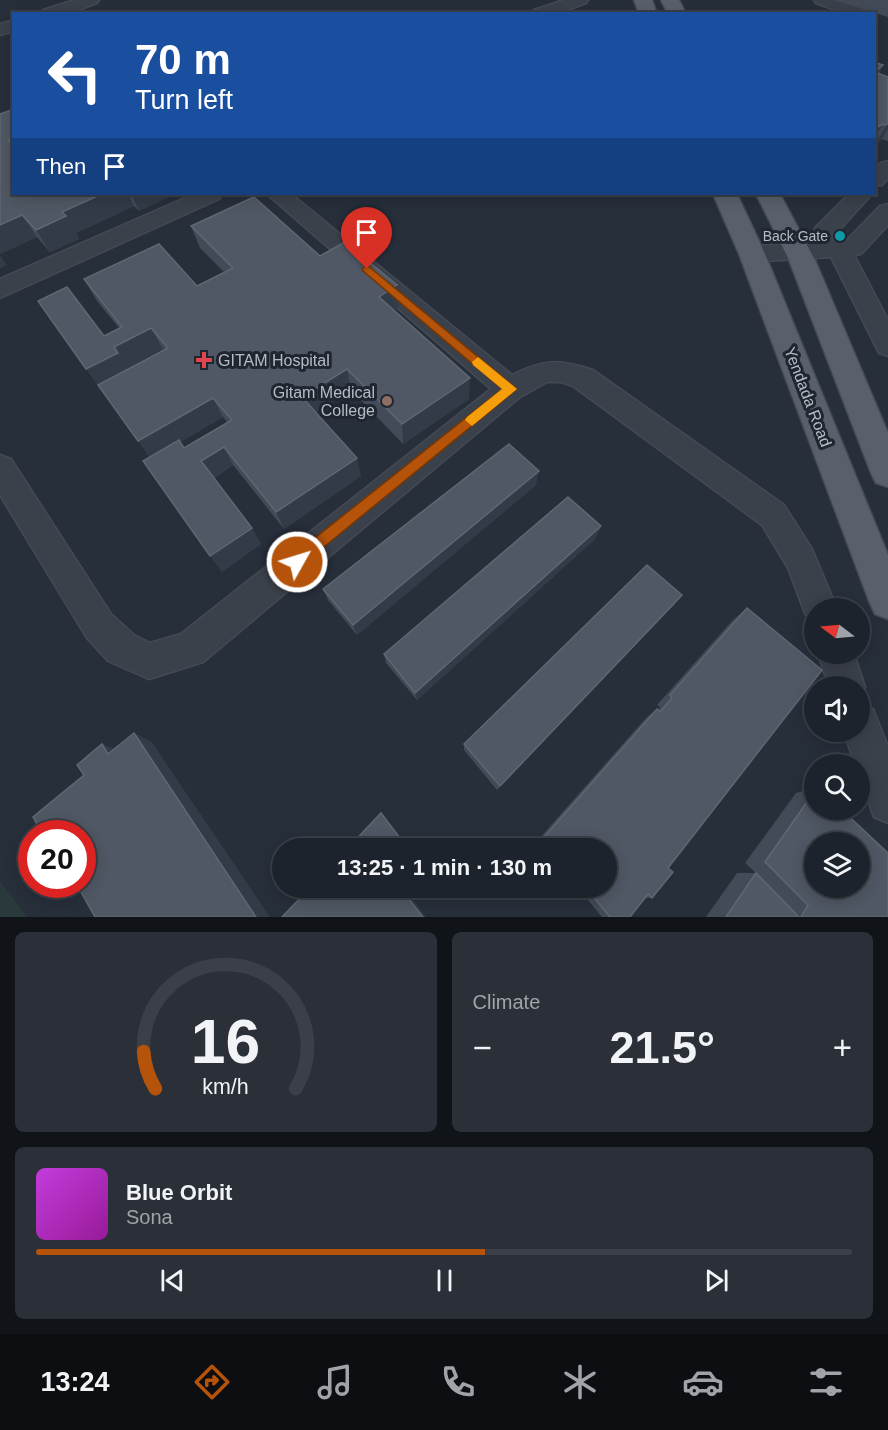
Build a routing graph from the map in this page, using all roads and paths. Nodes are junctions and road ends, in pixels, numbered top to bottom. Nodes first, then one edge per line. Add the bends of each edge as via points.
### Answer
1 (91, 0) edge
2 (580, 0) edge
3 (594, 0) edge
4 (822, 0) edge
5 (60, 12) edge
6 (546, 12) edge
7 (584, 12) edge
8 (858, 12) edge
9 (209, 195) edge
10 (279, 195) edge
11 (725, 195) edge
12 (769, 195) edge
13 (856, 198) edge
14 (886, 216) edge
15 (819, 251) junction
16 (752, 254) junction
17 (0, 289) edge
18 (888, 346) edge
19 (510, 389) junction
20 (0, 468) edge
21 (888, 473) edge
22 (816, 598) edge
23 (888, 600) edge
24 (867, 742) edge
25 (888, 803) edge

1 - 5 street
2 - 6 street
3 - 7 street
4 - 8 street
9 - 17 street
10 - 19 street
11 - 16 main road, Yendada Road
12 - 15 main road
13 - 14 street
13 - 15 street via 823,234
14 - 15 street via 854,248
15 - 16 street
15 - 18 street
15 - 21 main road
16 - 23 main road, Yendada Road
19 - 20 street via 190,649 149,661 121,648 99,626
19 - 22 street via 548,370 583,378 773,515 790,536
24 - 25 street

